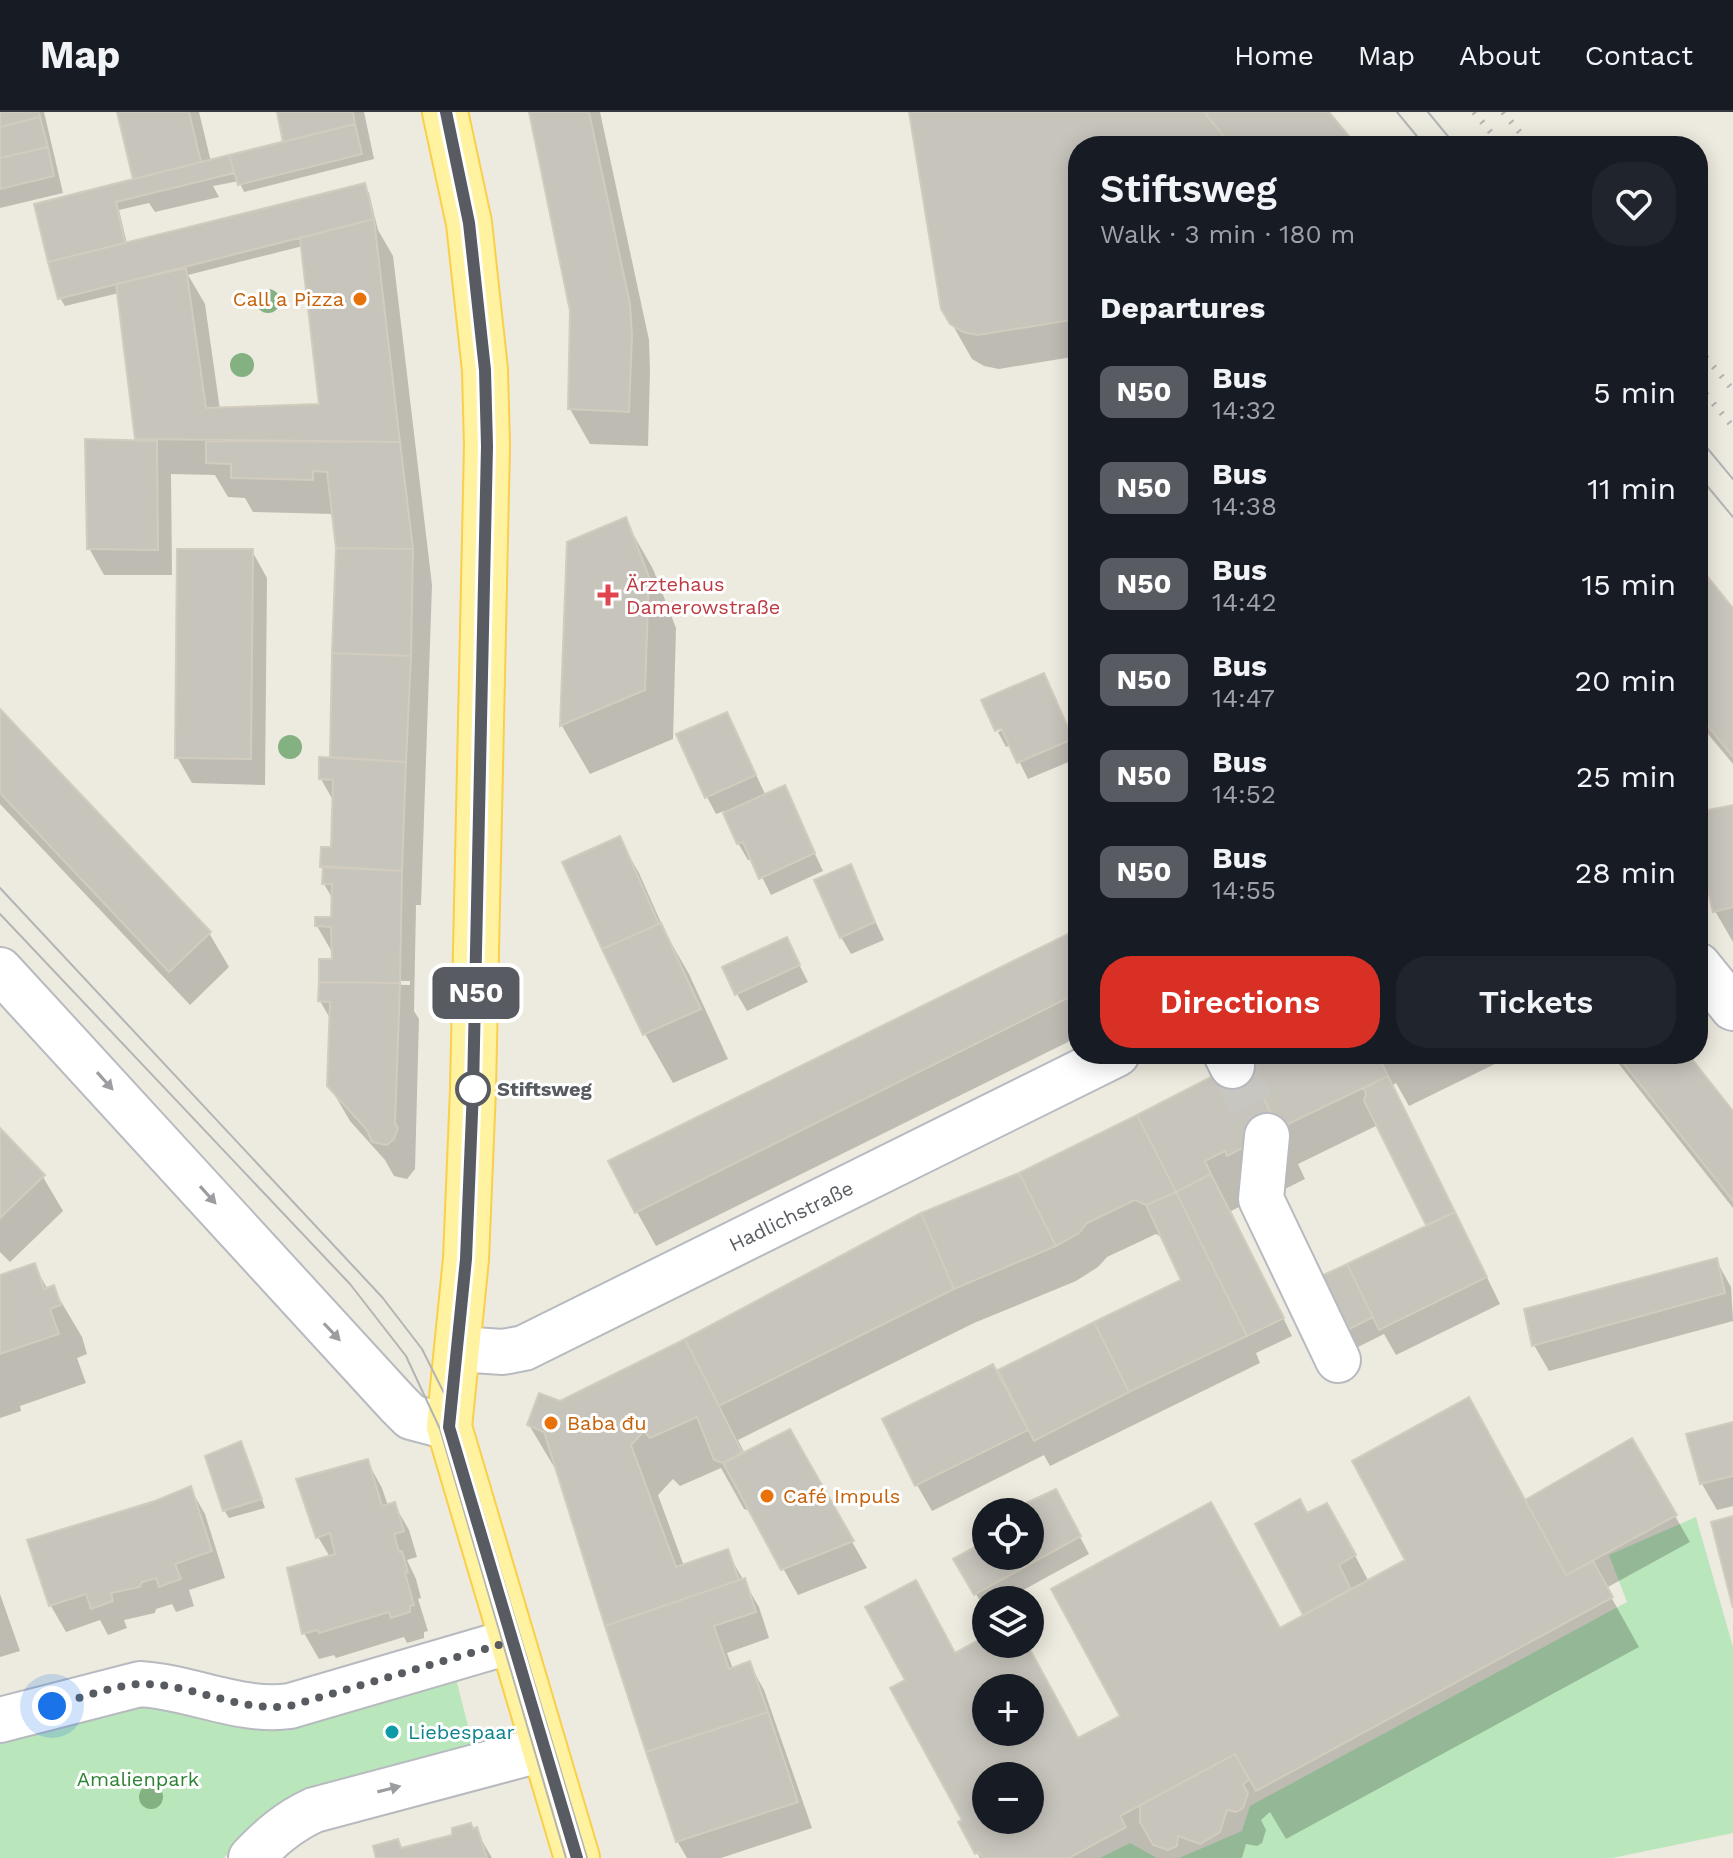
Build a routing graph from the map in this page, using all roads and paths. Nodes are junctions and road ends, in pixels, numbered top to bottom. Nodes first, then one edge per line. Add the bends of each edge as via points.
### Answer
1 (445, 112) edge
2 (0, 970) edge
3 (1708, 977) edge
4 (1733, 1008) edge
5 (1097, 1064) edge
6 (1267, 1136) tunnel mouth
7 (458, 1349) junction
8 (1338, 1360) dead end
9 (449, 1427) junction
10 (512, 1641) junction
11 (0, 1720) edge
12 (543, 1749) junction
13 (251, 1858) edge
14 (577, 1858) edge

1 - 7 main road via 469,223 485,370 487,446 473,1089
2 -> 9 street via 398,1404 411,1417
3 - 4 street
5 - 7 street, Hadlichstraße via 524,1348
6 - 8 street via 1261,1199
7 - 9 main road
9 - 10 main road
10 - 11 street via 290,1706 249,1706 140,1684
10 - 12 main road
13 -> 12 street via 293,1819 314,1810
12 - 14 main road

